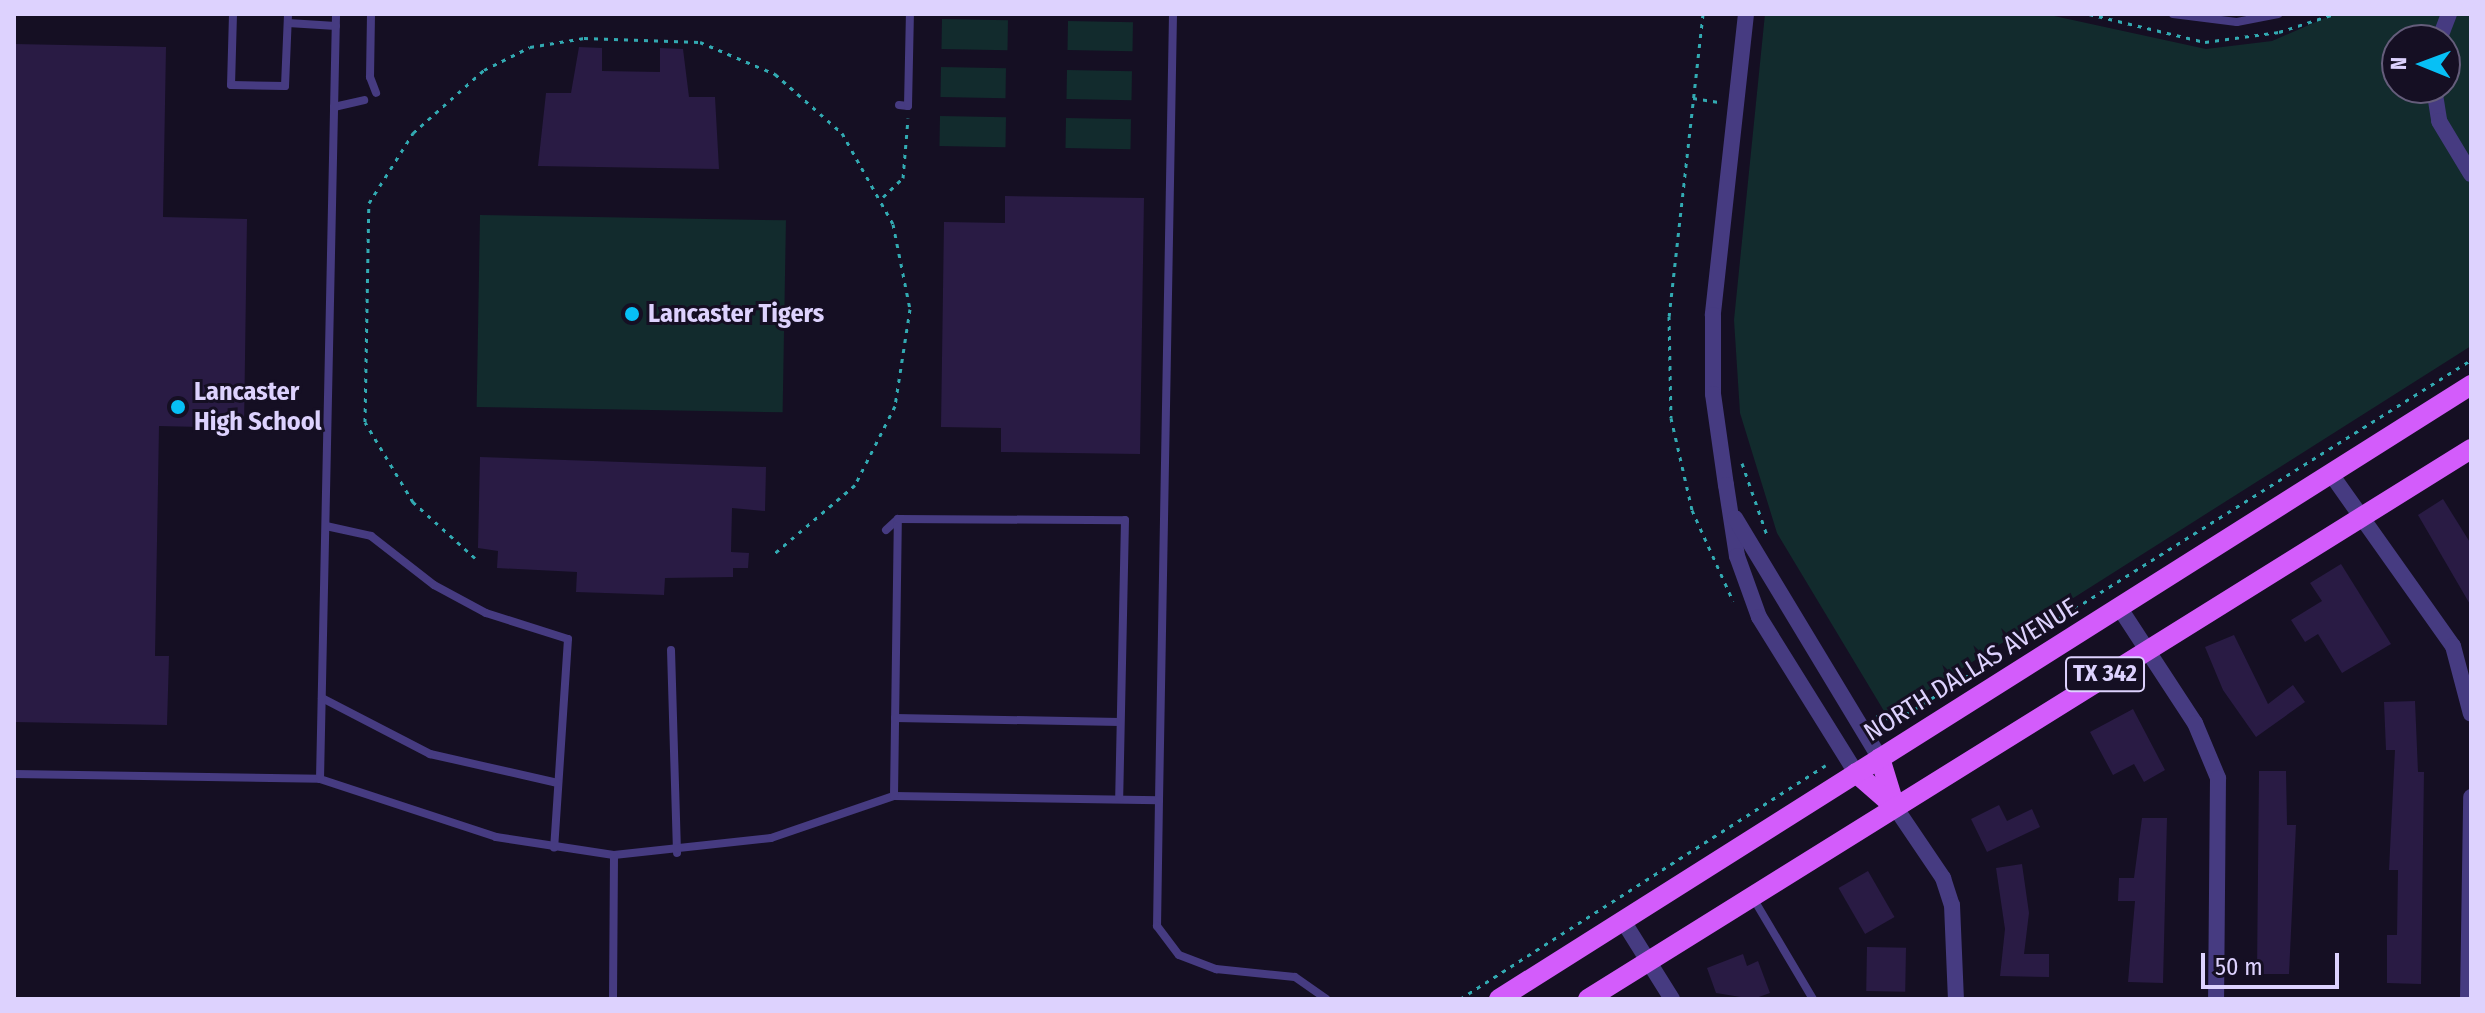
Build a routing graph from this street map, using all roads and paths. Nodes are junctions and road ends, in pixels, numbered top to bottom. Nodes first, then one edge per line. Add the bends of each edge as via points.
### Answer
1 (233, 14) edge
2 (336, 14) edge
3 (371, 14) edge
4 (910, 14) edge
5 (1173, 14) edge
6 (1746, 14) edge
7 (2173, 14) edge
8 (2278, 14) edge
9 (288, 18) edge
10 (336, 26) junction
11 (900, 44) dead end
12 (910, 44) junction
13 (376, 93) dead end
14 (1693, 98) dead end
15 (364, 100) dead end
16 (1727, 103) dead end
17 (2436, 104) edge
18 (904, 106) joint
19 (334, 107) junction
20 (2471, 174) edge
21 (882, 198) junction
22 (2471, 360) edge
23 (2471, 385) edge
24 (2471, 450) edge
25 (1740, 455) dead end
26 (2331, 474) junction
27 (1734, 516) junction
28 (2364, 518) junction
29 (898, 519) junction
30 (326, 526) junction
31 (886, 530) dead end
32 (1774, 549) dead end
33 (774, 554) dead end
34 (475, 558) dead end
35 (2119, 607) junction
36 (2146, 649) junction
37 (671, 650) dead end
38 (322, 698) junction
39 (1872, 711) dead end
40 (2471, 714) edge
41 (895, 718) junction
42 (1120, 722) junction
43 (1880, 758) junction
44 (1826, 765) dead end
45 (1856, 773) junction
46 (14, 774) edge
47 (320, 779) junction
48 (558, 783) junction
49 (894, 796) junction
50 (2471, 797) edge
51 (1119, 798) junction
52 (1159, 800) junction
53 (1895, 807) junction
54 (554, 848) junction
55 (677, 853) junction
56 (614, 855) junction
57 (1752, 897) junction
58 (1625, 924) junction
59 (1649, 963) junction
60 (613, 999) edge
61 (1326, 999) edge
62 (1460, 999) edge
63 (1499, 999) edge
64 (1588, 999) edge
65 (1672, 999) edge
66 (1813, 999) edge
67 (1956, 999) edge
68 (2216, 999) edge
69 (2468, 999) edge

1 - 9 lane via 231,85 285,86
2 - 10 lane
3 - 13 lane via 370,77
4 - 12 lane
5 - 52 lane
6 - 27 street via 1713,315 1713,394
7 - 8 lane via 2237,22
9 - 10 lane
10 - 19 lane
11 - 12 lane
12 - 18 lane
14 - 16 path
15 - 19 lane
17 - 20 street via 2439,121
18 - 21 path via 906,167
19 - 30 lane
21 - 33 path via 908,286 902,384 855,485
21 - 34 path via 842,133 808,99 759,65 700,42 544,43 484,70 443,104 397,153 369,203 364,413 398,484
22 - 39 path via 1897,720
23 - 26 main road, NORTH DALLAS AVENUE / TX 342
24 - 28 main road, TX 342
25 - 32 path
26 - 28 street
26 - 35 main road, NORTH DALLAS AVENUE / TX 342
27 - 43 street
27 - 45 street via 1737,556 1759,617
28 - 36 main road, TX 342
28 - 40 street via 2453,646
29 - 31 lane
29 - 41 lane
29 - 42 lane via 1125,520
30 - 38 lane
30 - 48 lane via 371,536 486,613 568,639
35 - 36 street
35 - 43 main road, NORTH DALLAS AVENUE / TX 342
36 - 53 main road, TX 342
36 - 68 street via 2195,723 2218,778
37 - 55 lane
38 - 47 lane
38 - 48 lane via 430,754
41 - 42 lane
41 - 49 lane
42 - 51 lane
43 - 45 main road, NORTH DALLAS AVENUE / TX 342
43 - 53 main road
44 - 62 path
45 - 53 main road
45 - 58 main road, NORTH DALLAS AVENUE / TX 342
46 - 47 lane
47 - 54 lane
48 - 54 lane
49 - 51 lane
49 - 55 lane via 771,838
50 - 69 street
51 - 52 lane
52 - 61 lane via 1157,926 1179,955 1216,969 1295,977
53 - 57 main road, TX 342
53 - 67 street via 1943,878 1952,905
54 - 56 lane
55 - 56 lane
56 - 60 lane
57 - 59 main road, TX 342
57 - 66 lane
58 - 59 street
58 - 63 main road, NORTH DALLAS AVENUE / TX 342
59 - 64 main road, TX 342
59 - 65 street

